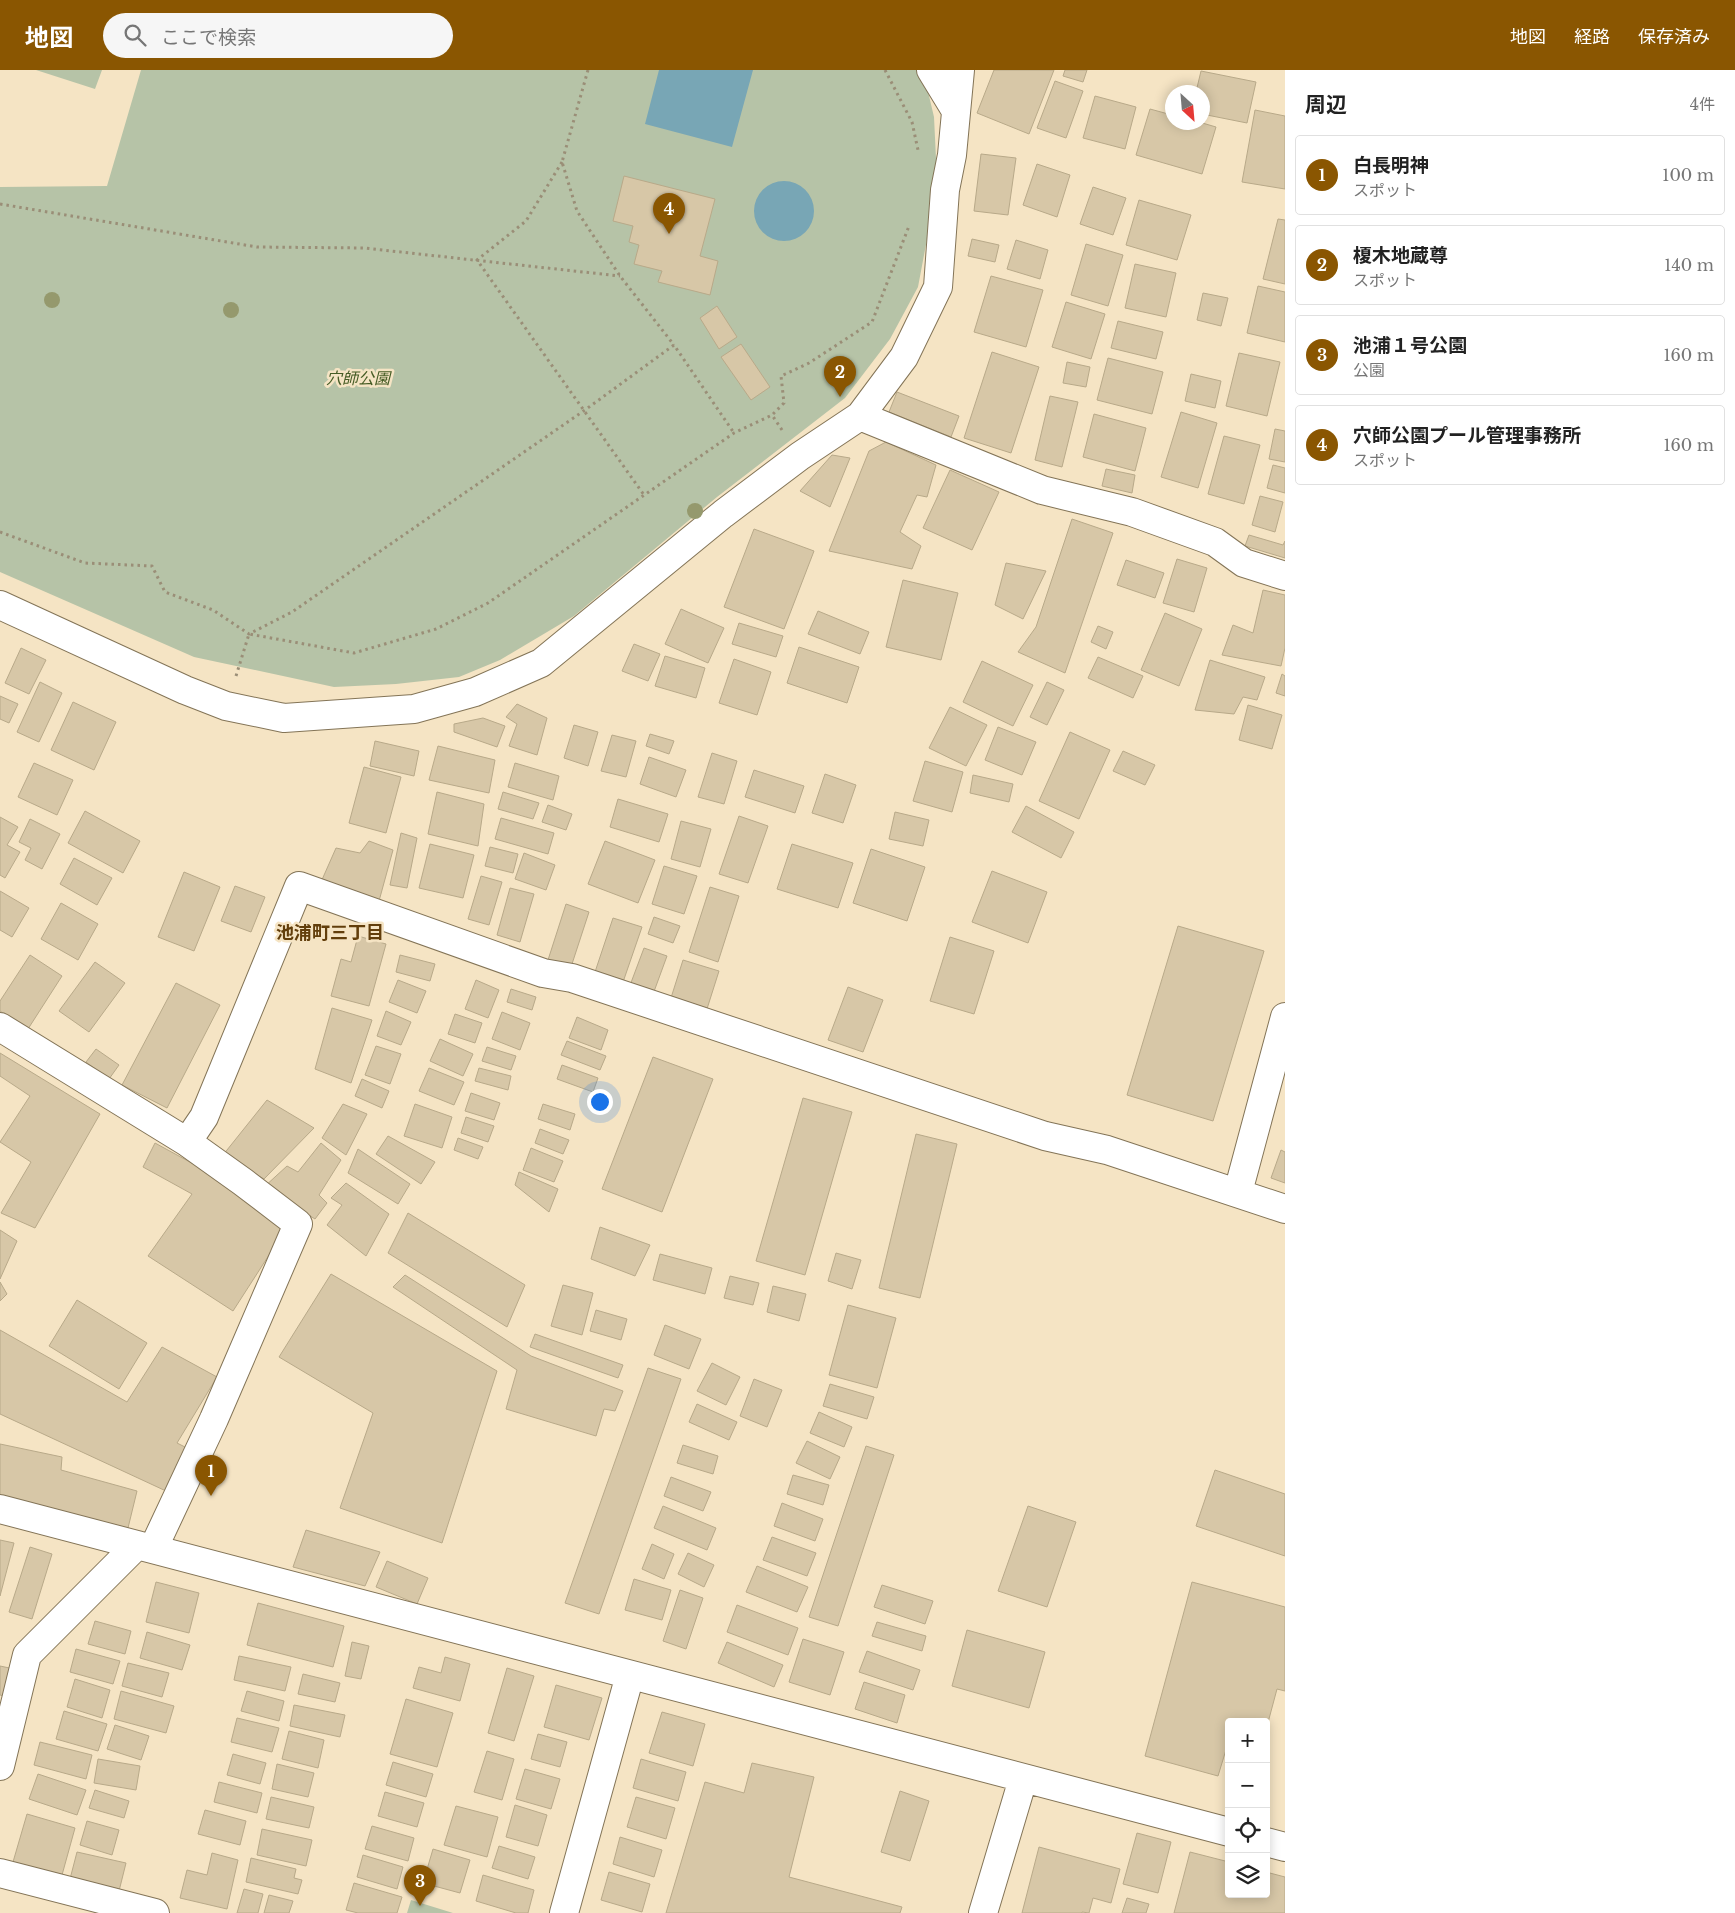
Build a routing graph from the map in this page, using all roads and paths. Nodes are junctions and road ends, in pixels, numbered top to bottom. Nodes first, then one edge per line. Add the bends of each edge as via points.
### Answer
1 (588, 70) edge
2 (885, 70) edge
3 (931, 70) edge
4 (960, 70) edge
5 (956, 111) junction
6 (920, 155) dead end
7 (562, 162) junction
8 (0, 204) edge
9 (911, 220) dead end
10 (477, 260) junction
11 (620, 276) junction
12 (674, 345) junction
13 (585, 410) junction
14 (772, 415) junction
15 (860, 416) junction
16 (734, 433) junction
17 (800, 456) junction
18 (644, 495) junction
19 (0, 532) edge
20 (1285, 576) edge
21 (0, 605) edge
22 (249, 634) junction
23 (226, 706) junction
24 (1285, 1017) edge
25 (0, 1027) edge
26 (187, 1142) junction
27 (1238, 1192) junction
28 (1285, 1209) edge
29 (0, 1509) edge
30 (145, 1547) junction
31 (630, 1675) junction
32 (0, 1766) edge
33 (1023, 1779) junction
34 (1225, 1831) edge
35 (1270, 1843) edge
36 (1285, 1847) edge
37 (0, 1873) edge
38 (155, 1913) edge
39 (564, 1913) edge
40 (984, 1913) edge

1 - 7 path
2 - 6 path via 912,122
3 - 5 street
4 - 5 street
5 - 15 street via 945,190 938,287 904,357
7 - 10 path via 526,221
7 - 11 path via 577,211
8 - 10 path via 257,246 364,248
9 - 14 path via 872,322 781,376 784,403
10 - 11 path
10 - 13 path
11 - 12 path
12 - 13 path
12 - 16 path
13 - 18 path
13 - 22 path via 292,612
14 - 16 path
14 - 17 path
15 - 17 street
15 - 20 street via 1042,490 1132,512 1214,542 1244,563
16 - 18 path
17 - 23 street via 533,667 475,692 414,709 284,718
18 - 22 path via 488,603 436,629 354,653
19 - 22 path via 85,563 152,566 165,592 213,610
21 - 23 street
22 - 23 path
24 - 27 street
25 - 26 street
26 - 27 street via 204,1118 299,886 544,973 572,978 1045,1136 1107,1150
26 - 30 street via 298,1224 214,1419
27 - 28 street
29 - 30 street
30 - 31 street
30 - 32 street via 28,1654
31 - 33 street
31 - 39 street
33 - 34 street
33 - 40 street
35 - 36 street
37 - 38 street

